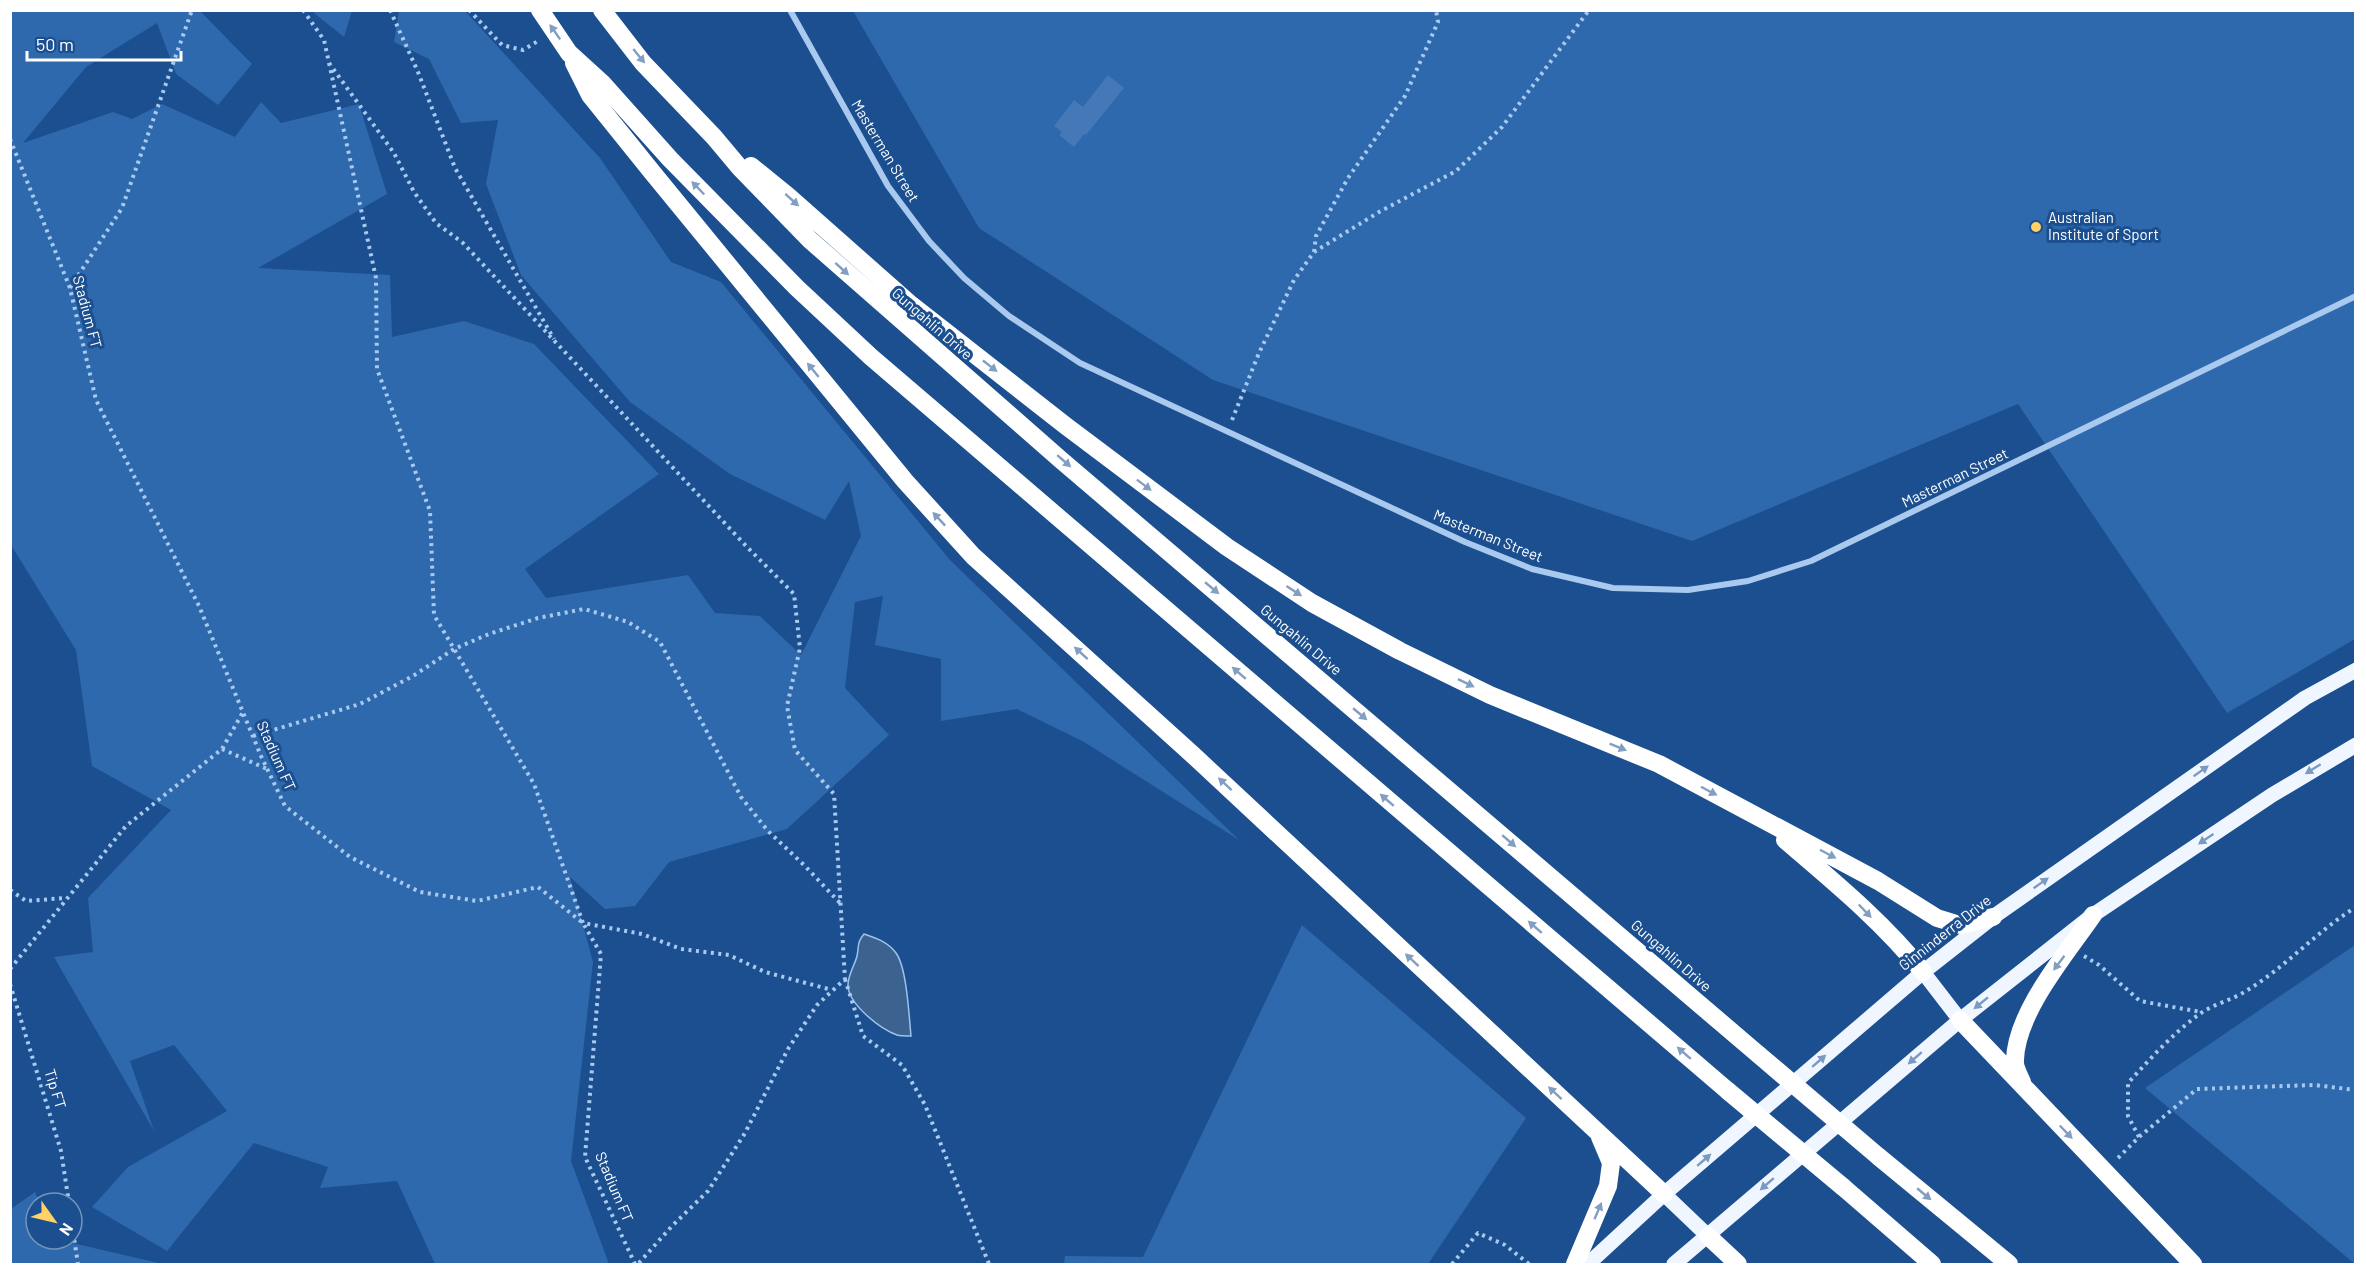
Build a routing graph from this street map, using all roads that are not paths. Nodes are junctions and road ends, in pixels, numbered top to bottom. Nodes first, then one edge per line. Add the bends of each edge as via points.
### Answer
1 (540, 10) edge
2 (603, 10) edge
3 (790, 10) edge
4 (569, 53) junction
5 (714, 137) junction
6 (2355, 297) edge
7 (2355, 670) edge
8 (2355, 745) edge
9 (1758, 817) junction
10 (2093, 915) junction
11 (1993, 917) junction
12 (1923, 972) junction
13 (1960, 1020) junction
14 (2025, 1090) junction
15 (1598, 1132) junction
16 (1664, 1194) junction
17 (1708, 1236) junction
18 (1575, 1264) edge
19 (1588, 1264) edge
20 (1674, 1264) edge
21 (1738, 1264) edge
22 (1932, 1264) edge
23 (2009, 1264) edge
24 (2193, 1264) edge

4 -> 1 highway
2 -> 5 highway, Gungahlin Drive via 644,63
3 - 6 street, Masterman Street via 888,186 929,241 964,278 1009,316 1080,363 1465,542 1532,569 1613,588 1688,590 1748,581 1810,561
15 -> 4 highway via 973,556 905,481 638,155 590,95
22 -> 4 highway, bridge via 871,357 789,280
5 -> 9 highway via 789,196 909,303 1066,426 1227,547 1312,603 1400,651 1490,694 1659,764
5 -> 23 highway, Gungahlin Drive, bridge via 810,240 898,319 1878,1157
11 -> 7 main road, Ginninderra Drive via 2305,698
8 -> 10 main road via 2272,795
9 -> 11 highway via 1878,881 1937,918 1960,926
9 -> 12 highway via 1850,895
10 -> 13 main road
10 -> 14 highway via 2041,987 2018,1038 2014,1062
11 - 12 main road, Ginninderra Drive
12 - 13 main road
16 -> 12 main road, Ginninderra Drive
13 - 14 highway
13 -> 17 main road
14 -> 24 highway
15 - 16 highway
18 -> 15 highway via 1608,1186 1611,1163
16 - 17 main road
16 - 19 main road, Ginninderra Drive
17 - 20 main road
17 - 21 highway

